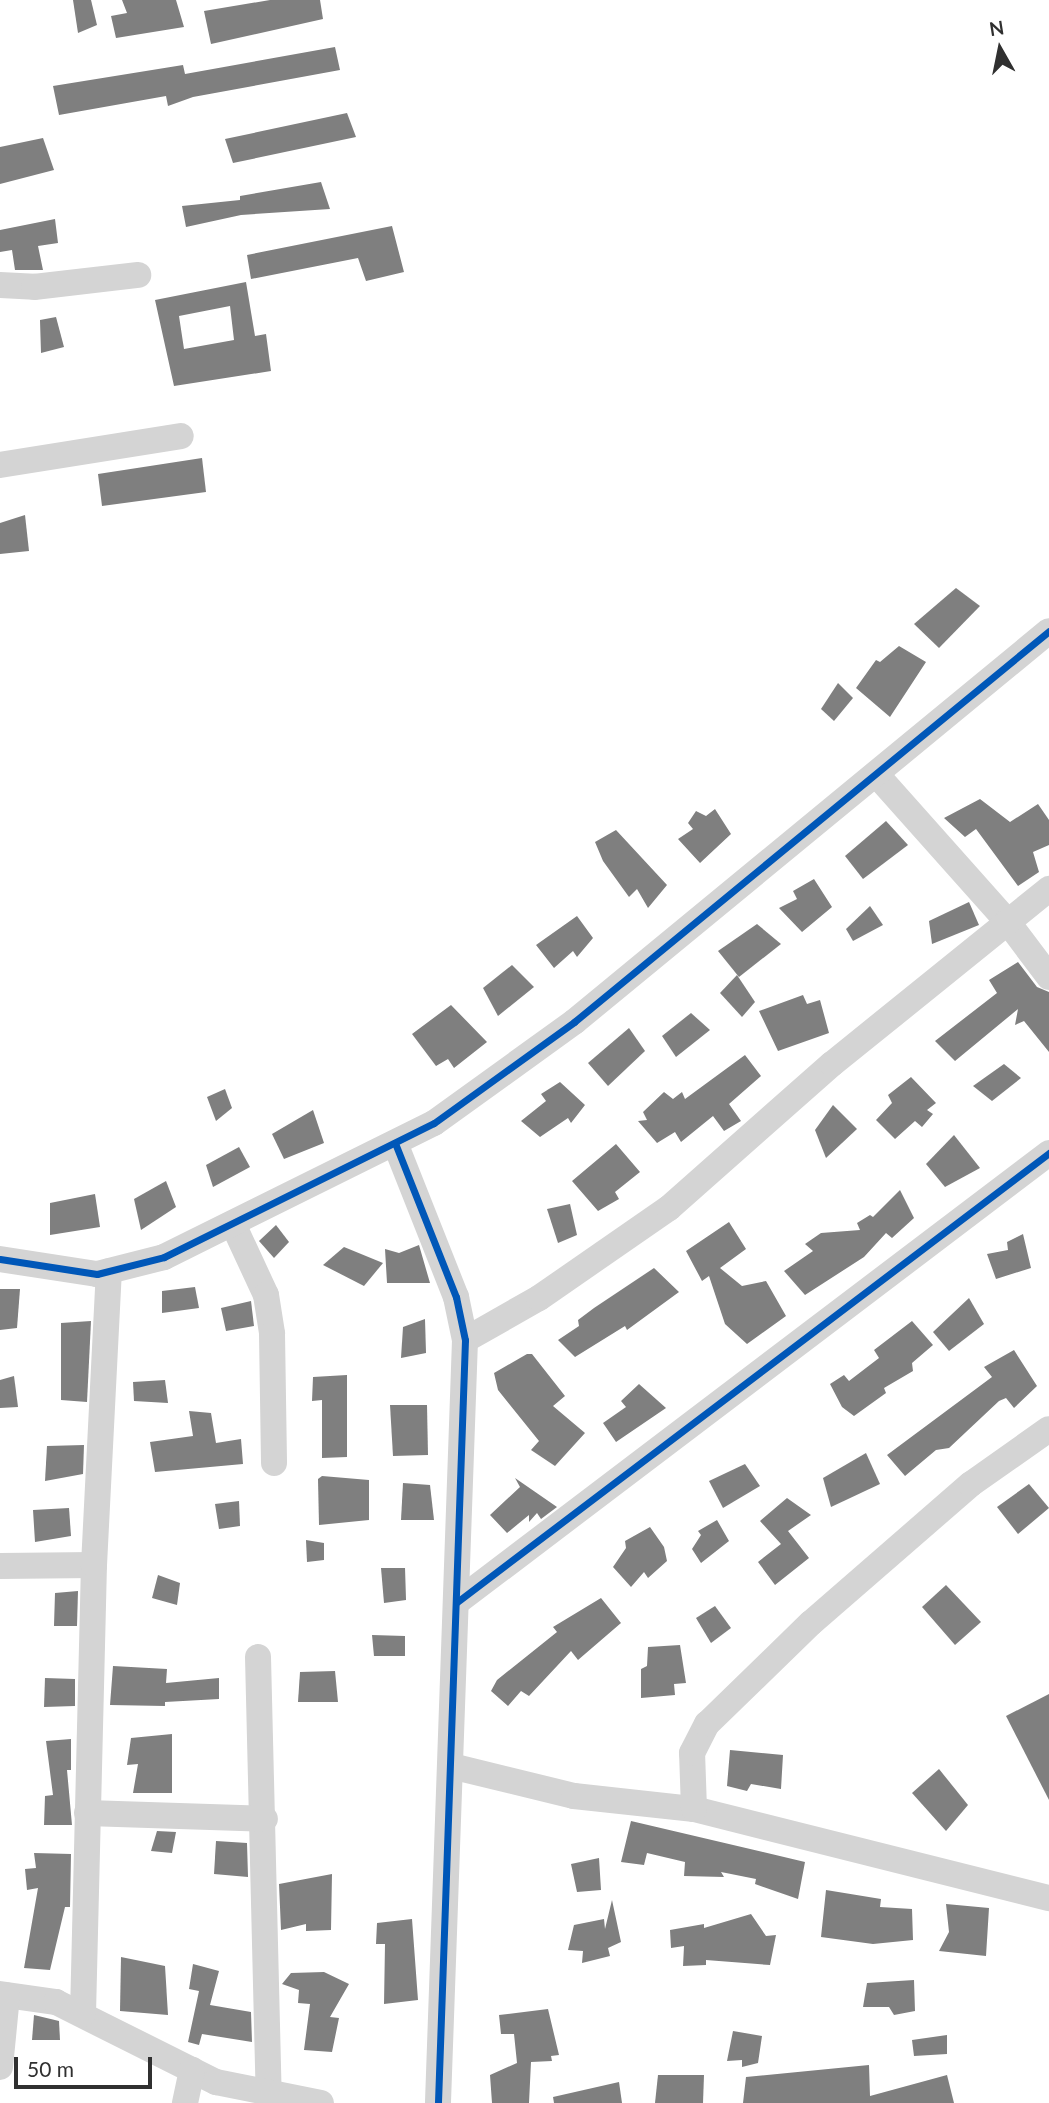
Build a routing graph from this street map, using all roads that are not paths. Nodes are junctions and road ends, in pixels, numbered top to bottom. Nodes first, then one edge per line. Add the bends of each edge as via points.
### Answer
1 (138, 275) dead end
2 (0, 285) edge
3 (181, 436) dead end
4 (0, 465) edge
5 (1049, 631) edge
6 (876, 774) junction
7 (1049, 889) edge
8 (1007, 921) junction
9 (1049, 977) edge
10 (395, 1143) junction
11 (1049, 1153) edge
12 (233, 1224) junction
13 (0, 1259) edge
14 (109, 1272) junction
15 (465, 1340) junction
16 (1049, 1429) edge
17 (274, 1463) dead end
18 (94, 1565) junction
19 (0, 1566) edge
20 (457, 1602) junction
21 (258, 1657) dead end
22 (451, 1766) junction
23 (695, 1809) junction
24 (87, 1814) junction
25 (265, 1819) junction
26 (1049, 1898) edge
27 (3, 1994) edge
28 (83, 2014) junction
29 (0, 2067) edge
30 (192, 2070) junction
31 (269, 2094) junction
32 (185, 2103) edge
33 (321, 2103) edge
34 (438, 2103) edge

1 - 2 street via 34,287
3 - 4 street
5 - 6 street
6 - 8 street
6 - 10 street via 514,1068 434,1123
7 - 8 street
8 - 9 street
8 - 15 street via 832,1064 669,1208 539,1298
10 - 12 street
10 - 15 street via 456,1297
11 - 20 street
12 - 14 street via 164,1257
12 - 17 street via 266,1295 272,1334
13 - 14 street via 72,1274
14 - 18 street
15 - 20 street
16 - 23 street via 961,1493 811,1623 707,1724 692,1753
18 - 19 street
18 - 24 street
20 - 22 street
21 - 25 street
22 - 23 street via 574,1796
22 - 34 street
23 - 26 street
24 - 25 street
24 - 28 street
25 - 31 street
27 - 28 street via 56,2002
27 - 29 street
28 - 30 street
30 - 31 street via 216,2082
30 - 32 street
31 - 33 street

